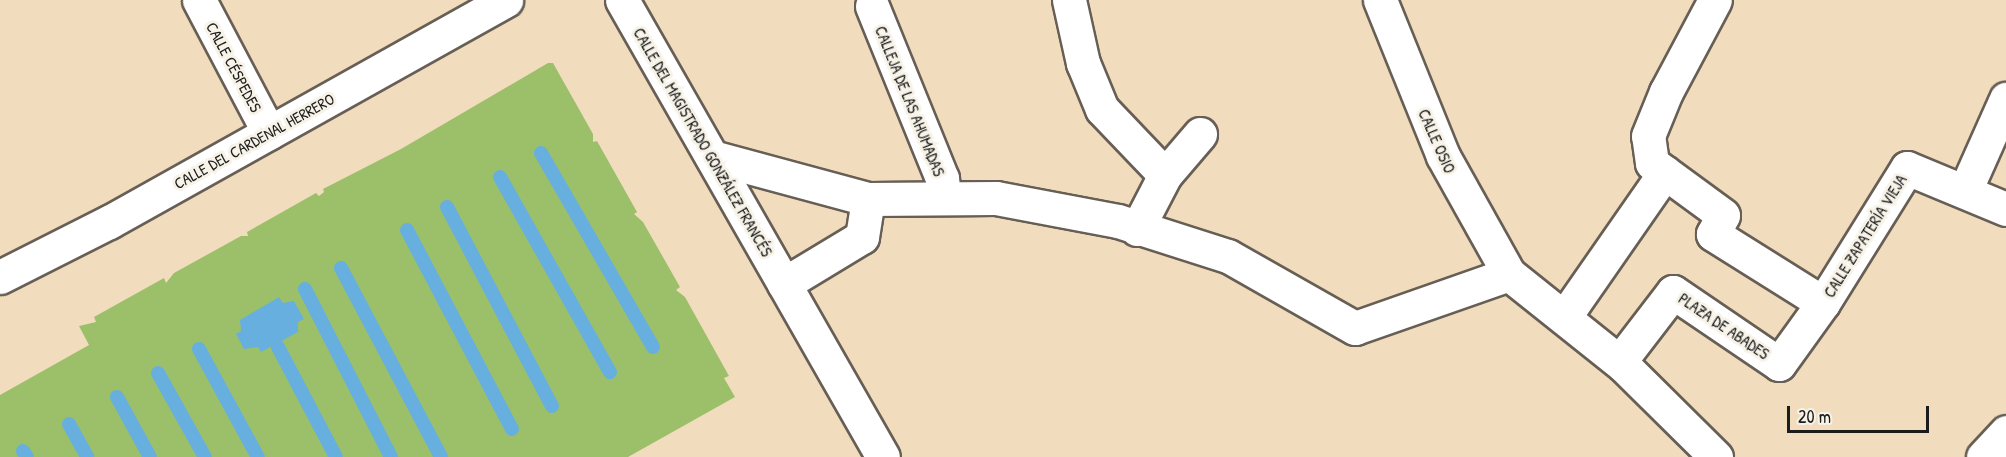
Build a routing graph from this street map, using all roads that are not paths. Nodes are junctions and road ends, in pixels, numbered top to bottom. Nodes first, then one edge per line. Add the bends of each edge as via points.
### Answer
1 (200, 0) edge
2 (622, 0) edge
3 (1069, 0) edge
4 (1380, 0) edge
5 (1715, 0) edge
6 (487, 4) edge
7 (872, 6) dead end
8 (2006, 99) edge
9 (269, 133) junction
10 (1200, 135) dead end
11 (712, 157) junction
12 (1155, 166) junction
13 (1665, 172) junction
14 (1965, 191) junction
15 (868, 198) junction
16 (944, 198) junction
17 (2006, 209) edge
18 (1137, 229) junction
19 (1509, 274) junction
20 (0, 277) edge
21 (784, 284) junction
22 (1830, 295) junction
23 (1565, 315) junction
24 (1622, 363) junction
25 (2006, 432) edge
26 (883, 457) edge
27 (1716, 457) edge
28 (1983, 457) edge

1 - 9 street, CALLE CÉSPEDES
2 - 11 street, CALLE DEL MAGISTRADO GONZÁLEZ FRANCÉS
3 - 12 street via 1083,63 1102,109
4 - 19 street, CALLE OSIO via 1443,156
5 - 13 street via 1666,92 1648,136 1652,163
6 - 9 street, CALLE DEL CARDENAL HERRERO
7 - 16 street, CALLEJA DE LAS AHUMADAS via 942,178
8 - 14 street
9 - 20 street, CALLE DEL CARDENAL HERRERO
10 - 12 street
11 - 15 street
11 - 21 street, CALLE DEL MAGISTRADO GONZÁLEZ FRANCÉS
12 - 18 street
13 - 22 street via 1723,215 1713,234
13 - 23 street
14 - 17 street, CALLE ZAPATERÍA VIEJA
14 - 22 street, CALLE ZAPATERÍA VIEJA via 1907,168
15 - 16 street
15 - 21 street via 862,237
16 - 18 street via 996,198 1118,221
18 - 19 street via 1228,256 1355,328
19 - 23 street
21 - 26 street, CALLE DEL MAGISTRADO GONZÁLEZ FRANCÉS
22 - 24 street, PLAZA DE ABADES via 1779,364 1673,292
23 - 24 street
24 - 27 street
25 - 28 street

